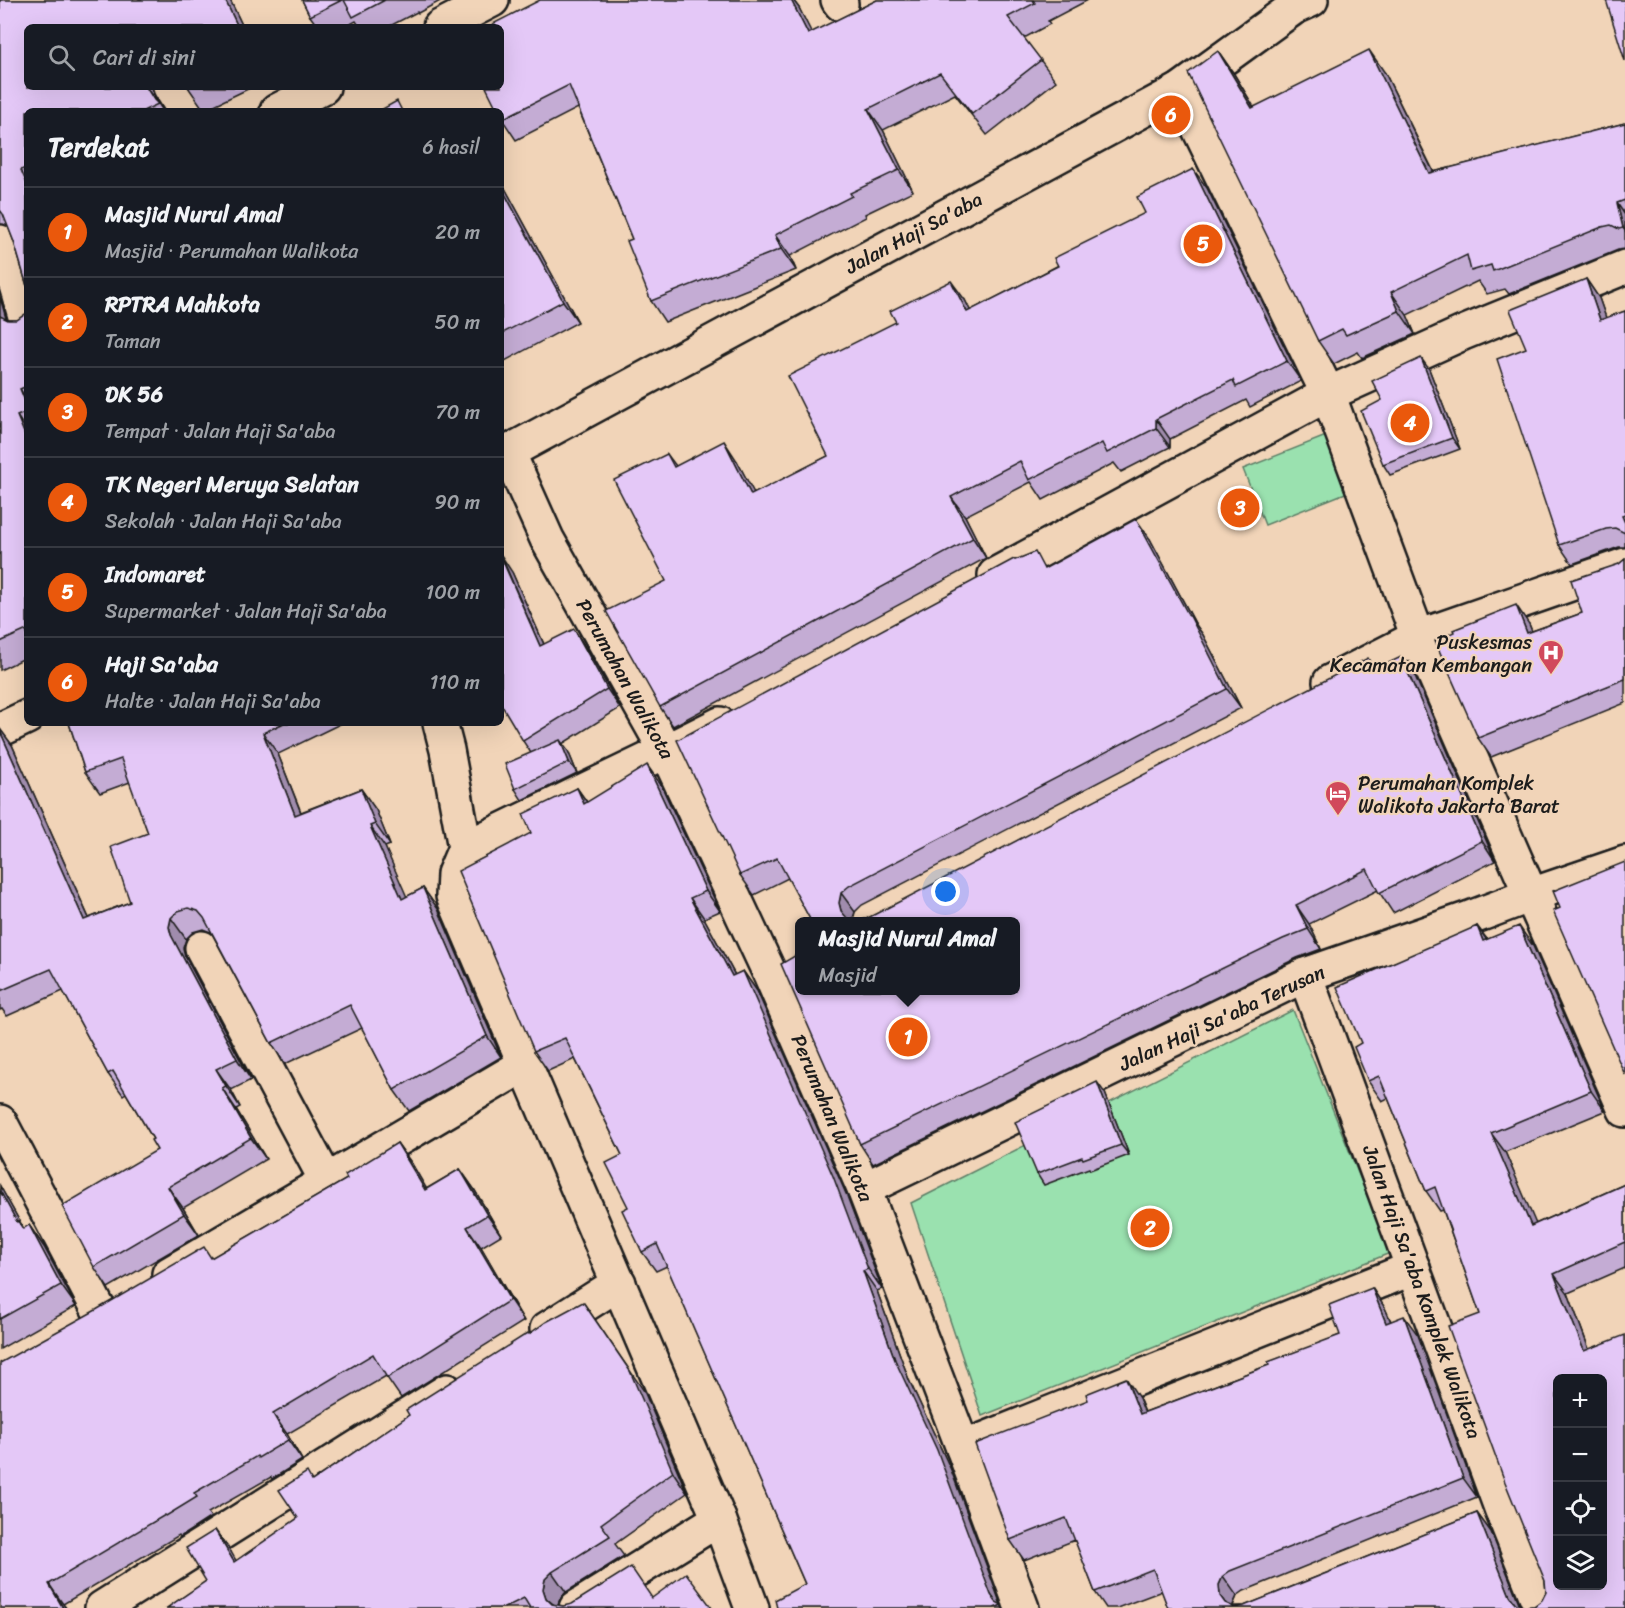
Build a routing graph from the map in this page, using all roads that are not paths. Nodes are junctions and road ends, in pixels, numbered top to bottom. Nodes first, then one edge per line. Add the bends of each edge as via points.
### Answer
1 (1311, 0) edge
2 (489, 1) edge
3 (446, 24) edge
4 (172, 90) edge
5 (317, 90) edge
6 (1180, 90) junction
7 (182, 108) edge
8 (283, 108) edge
9 (0, 242) edge
10 (1625, 267) edge
11 (24, 313) edge
12 (1328, 394) junction
13 (504, 454) edge
14 (1625, 565) edge
15 (973, 586) edge
16 (1418, 637) junction
17 (1299, 698) edge
18 (743, 711) edge
19 (24, 718) edge
20 (441, 726) edge
21 (0, 730) edge
22 (666, 752) junction
23 (465, 848) junction
24 (1625, 863) edge
25 (1531, 895) junction
26 (202, 948) dead end
27 (795, 962) edge
28 (770, 974) junction
29 (1305, 975) junction
30 (524, 1065) junction
31 (1625, 1110) edge
32 (0, 1122) edge
33 (326, 1180) junction
34 (864, 1189) junction
35 (1413, 1268) junction
36 (619, 1283) junction
37 (518, 1347) edge
38 (467, 1379) edge
39 (963, 1448) junction
40 (719, 1519) junction
41 (102, 1608) edge
42 (576, 1608) edge
43 (752, 1608) edge
44 (1022, 1608) edge
45 (1541, 1608) edge

1 - 6 street, Jalan Haji Sa'aba via 1293,8
2 - 3 street
4 - 7 street
5 - 8 street
6 - 12 street
6 - 13 street, Jalan Haji Sa'aba
9 - 11 street
10 - 12 street via 1463,333
12 - 15 street
12 - 16 street
13 - 22 street, Perumahan Walikota
14 - 16 street
16 - 17 street
16 - 25 street
18 - 22 street
19 - 21 street
20 - 23 street
22 - 23 street
22 - 28 street, Perumahan Walikota
23 - 30 street via 454,874 453,896
24 - 25 street, Jalan Haji Sa'aba Terusan
25 - 29 street, Jalan Haji Sa'aba Terusan
25 - 31 street
26 - 33 street
27 - 28 street
28 - 34 street, Perumahan Walikota
29 - 34 street, Jalan Haji Sa'aba Terusan
29 - 35 street, Jalan Haji Sa'aba Komplek Walikota
30 - 33 street
30 - 36 street
32 - 33 street via 111,1308
34 - 39 street, Perumahan Walikota
35 - 39 street
35 - 45 street, Jalan Haji Sa'aba Komplek Walikota via 1490,1513
36 - 37 street
36 - 40 street
38 - 41 street
39 - 44 street, Perumahan Walikota
40 - 42 street
40 - 43 street

